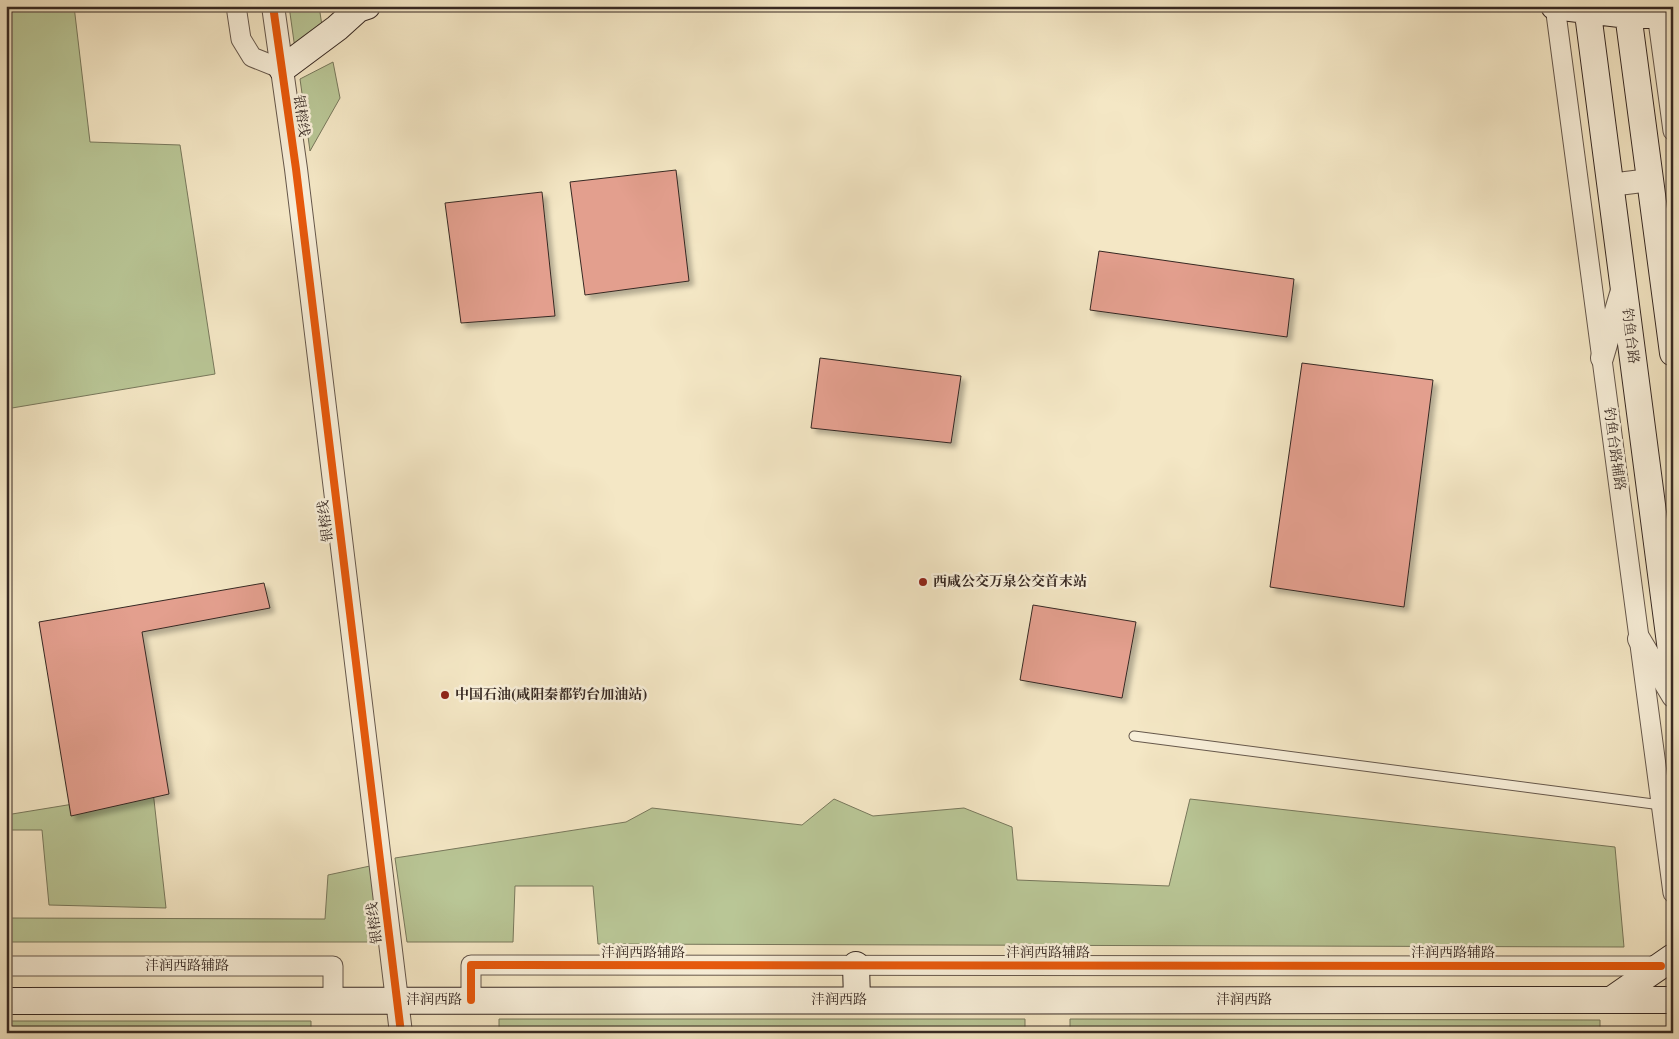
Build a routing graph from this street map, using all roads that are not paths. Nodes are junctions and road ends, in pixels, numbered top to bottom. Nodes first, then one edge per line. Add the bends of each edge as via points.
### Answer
1 (236, 6) edge
2 (273, 6) edge
3 (367, 6) edge
4 (1555, 6) edge
5 (1587, 8) edge
6 (1628, 11) edge
7 (1662, 12) edge
8 (342, 17) edge
9 (282, 69) junction
10 (1673, 131) edge
11 (1650, 180) junction
12 (1610, 185) junction
13 (1623, 286) junction
14 (1673, 352) edge
15 (1602, 358) junction
16 (1639, 638) junction
17 (1673, 666) edge
18 (1673, 696) edge
19 (1134, 736) dead end
20 (1661, 805) junction
21 (1673, 893) edge
22 (1667, 961) edge
23 (856, 965) junction
24 (6, 966) edge
25 (333, 1000) junction
26 (397, 1000) junction
27 (471, 1000) junction
28 (857, 1000) junction
29 (1611, 1000) junction
30 (1673, 1000) edge
31 (6, 1001) edge
32 (401, 1033) edge

1 - 9 street via 241,39 252,57
2 - 9 street, 银榕线
3 - 8 main road
4 - 5 main road
4 - 15 street, 钓鱼台路辅路
5 - 6 main road
5 - 12 main road, 钓鱼台路
6 - 7 main road
6 - 11 main road
7 - 10 street
8 - 9 main road
9 - 26 street, 银榕线
11 - 12 street
11 - 14 main road
12 - 13 main road, 钓鱼台路
13 - 15 street
13 - 17 main road, 钓鱼台路
15 - 16 street, 钓鱼台路辅路
16 - 18 street
16 - 20 street, 钓鱼台路辅路
19 - 20 lane
20 - 21 street, 钓鱼台路辅路
22 - 23 street, 沣润西路辅路
22 - 29 main road
23 - 27 street, 沣润西路辅路 via 471,965
23 - 28 main road
24 - 25 street, 沣润西路辅路 via 333,966
25 - 26 main road, 沣润西路
25 - 31 main road, 沣润西路
26 - 27 main road, 沣润西路
26 - 32 street, 银榕线
27 - 28 main road, 沣润西路
28 - 29 main road, 沣润西路
29 - 30 main road, 沣润西路

